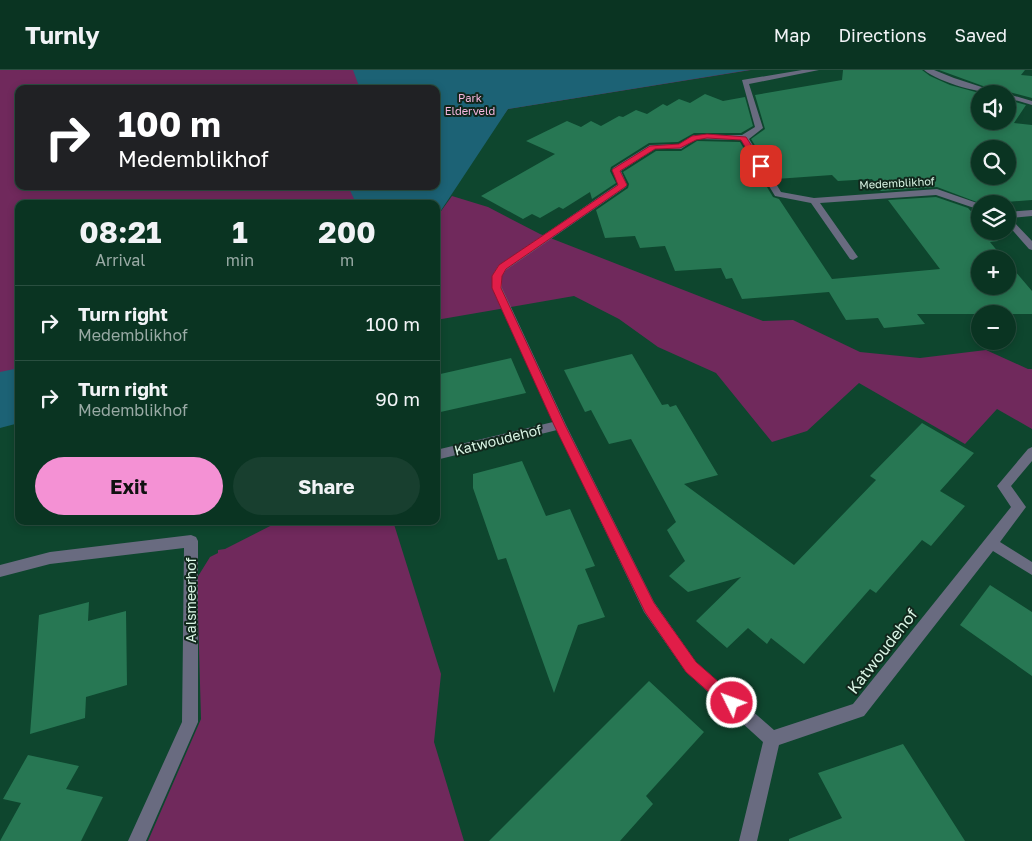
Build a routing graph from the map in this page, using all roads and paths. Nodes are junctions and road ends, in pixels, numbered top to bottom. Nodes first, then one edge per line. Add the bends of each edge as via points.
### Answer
1 (815, 70) edge
2 (928, 70) edge
3 (971, 86) edge
4 (1016, 98) edge
5 (1032, 103) edge
6 (744, 138) junction
7 (814, 201) junction
8 (971, 204) edge
9 (1032, 213) edge
10 (1016, 214) edge
11 (1016, 229) edge
12 (1032, 247) edge
13 (852, 258) dead end
14 (560, 425) junction
15 (1032, 452) edge
16 (440, 454) edge
17 (991, 543) junction
18 (1032, 569) edge
19 (0, 571) edge
20 (772, 740) junction
21 (137, 841) edge
22 (748, 841) edge

1 - 6 street via 745,82 759,128
2 - 3 street
4 - 5 street
6 - 7 street, Medemblikhof via 778,194
6 - 14 street, Katwoudehof via 707,136 694,138 680,146 653,147 616,170 622,185 502,268 497,276 497,288
7 - 8 street, Medemblikhof via 937,192
7 - 13 street
9 - 10 street
11 - 12 street
14 - 16 street, Katwoudehof
14 - 20 street, Katwoudehof via 649,607 691,667
15 - 17 street, Katwoudehof via 1003,486 1019,507
17 - 18 street
17 - 20 street, Katwoudehof via 858,710
19 - 21 street, Aalsmeerhof via 50,558 191,541 190,722
20 - 22 street

